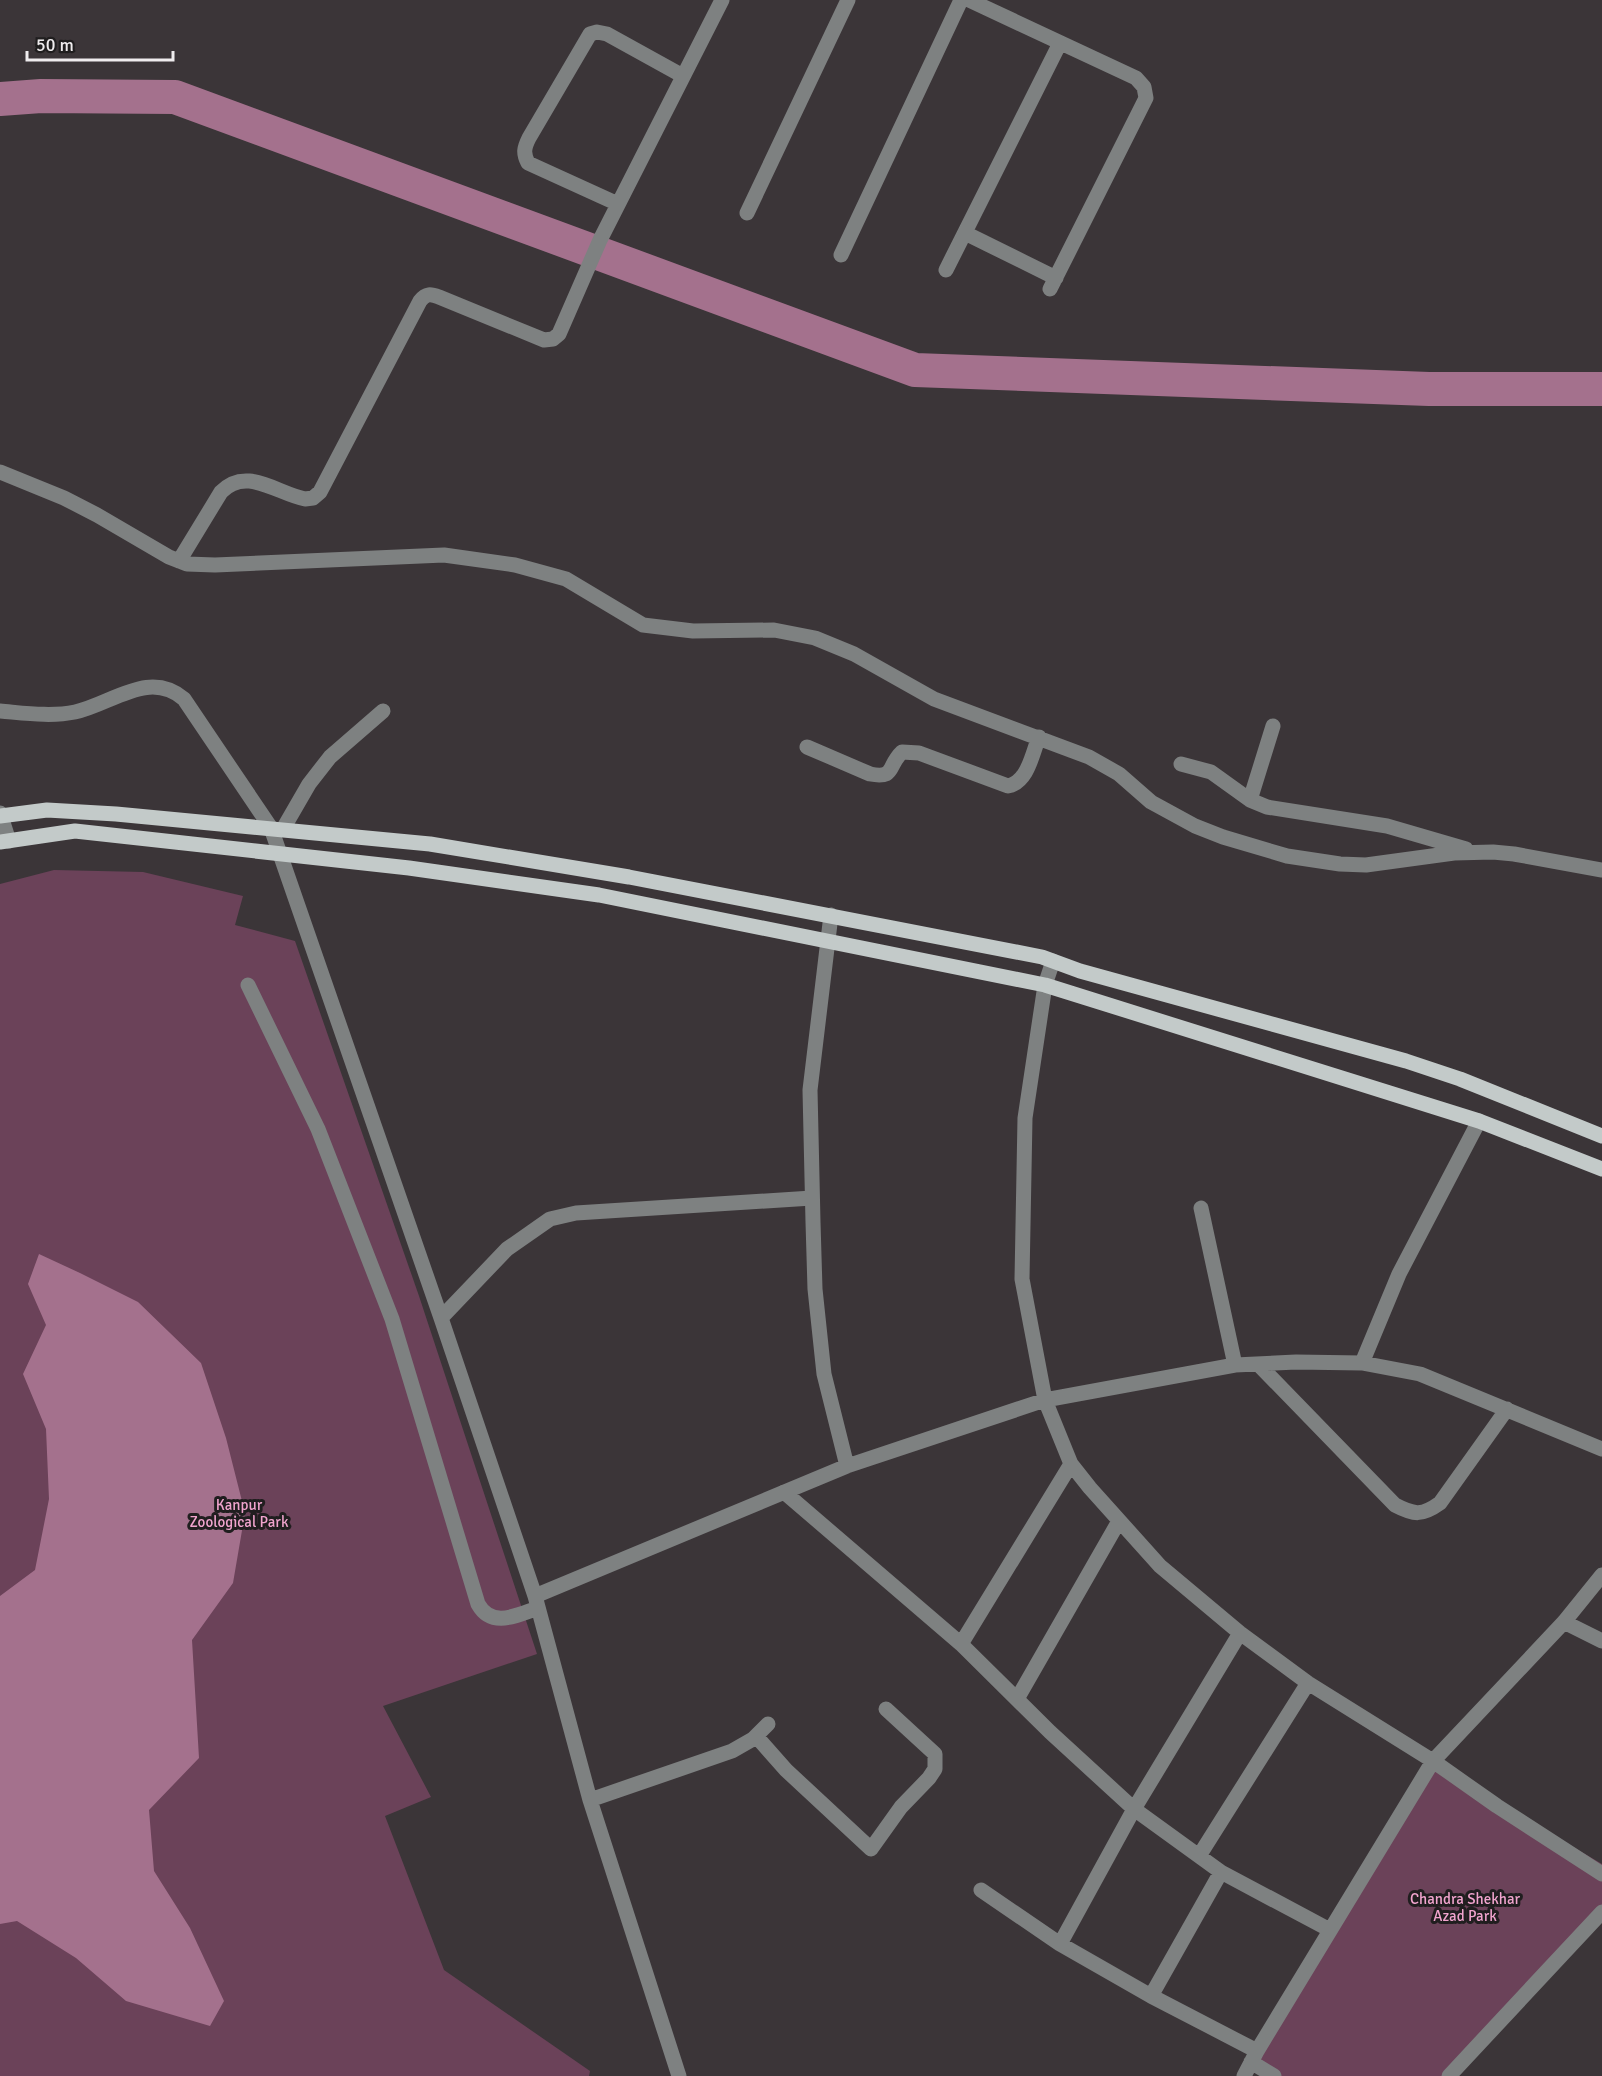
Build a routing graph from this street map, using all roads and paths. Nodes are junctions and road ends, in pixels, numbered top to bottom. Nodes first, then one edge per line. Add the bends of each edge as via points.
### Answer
1 (722, 0) edge
2 (848, 0) edge
3 (961, 0) edge
4 (969, 0) edge
5 (1060, 43) junction
6 (683, 76) junction
7 (618, 204) junction
8 (747, 213) dead end
9 (965, 233) junction
10 (841, 255) dead end
11 (946, 270) dead end
12 (0, 472) edge
13 (179, 561) junction
14 (0, 711) edge
15 (383, 711) dead end
16 (1273, 726) dead end
17 (1039, 737) junction
18 (807, 747) dead end
19 (1181, 764) dead end
20 (1250, 800) junction
21 (0, 815) edge
22 (277, 829) junction
23 (5, 842) edge
24 (1474, 852) junction
25 (280, 855) junction
26 (1602, 870) edge
27 (831, 915) junction
28 (828, 942) junction
29 (1053, 961) junction
30 (248, 985) dead end
31 (1045, 985) junction
32 (1479, 1120) junction
33 (1602, 1136) edge
34 (1602, 1169) edge
35 (812, 1198) junction
36 (1201, 1208) dead end
37 (441, 1318) junction
38 (1362, 1363) junction
39 (1258, 1364) junction
40 (1235, 1365) junction
41 (1045, 1401) junction
42 (1507, 1409) junction
43 (1602, 1449) edge
44 (1071, 1464) junction
45 (847, 1466) junction
46 (784, 1492) junction
47 (1119, 1521) junction
48 (1602, 1575) edge
49 (537, 1602) junction
50 (1564, 1622) junction
51 (1240, 1633) junction
52 (1602, 1641) edge
53 (961, 1644) junction
54 (1308, 1683) junction
55 (1017, 1699) junction
56 (886, 1709) dead end
57 (768, 1724) dead end
58 (756, 1736) junction
59 (1433, 1761) junction
60 (590, 1800) junction
61 (1134, 1809) junction
62 (1199, 1856) junction
63 (1221, 1872) junction
64 (1602, 1874) edge
65 (981, 1890) dead end
66 (1602, 1912) edge
67 (1330, 1930) junction
68 (1060, 1944) junction
69 (1151, 1996) junction
70 (1251, 2063) edge
71 (679, 2076) edge
72 (1274, 2076) edge
73 (1449, 2076) edge

1 - 6 street
2 - 8 street
3 - 10 street
4 - 5 street
5 - 9 street
5 - 9 street via 1136,78 1144,87 1146,98 1053,284
6 - 7 street
6 - 7 street via 607,34 590,34 524,147 528,163
7 - 13 street via 559,334 553,339 535,337 431,294 424,296 320,492 305,499 254,481 239,479 229,483
9 - 11 street
12 - 13 street via 64,498
13 - 17 street via 215,565 444,555 515,566 566,579 643,625 693,631 774,630 815,638 854,654 934,699
14 - 22 street via 73,712 145,686 175,692 184,699
15 - 22 street via 330,757
16 - 20 street
17 - 18 street via 1023,778 1008,786 910,751 902,752 891,771 880,776
17 - 24 street via 1104,765 1171,814 1223,837 1287,856 1366,865
19 - 20 street via 1211,772
20 - 24 street via 1267,807 1387,826
21 - 22 main road via 47,810
21 - 23 street
22 - 25 street
22 - 27 main road via 442,846
23 - 25 main road via 75,831
24 - 26 street via 1514,854
25 - 28 main road via 409,868 598,895
25 - 37 street
27 - 28 street
27 - 29 main road
28 - 31 main road
28 - 35 street via 810,1090
29 - 31 street
29 - 33 main road via 1406,1061
30 - 49 street via 318,1129 392,1320 478,1604 491,1617 502,1619
31 - 32 main road
31 - 41 street via 1025,1118 1022,1279
32 - 34 main road
32 - 38 street via 1399,1274
35 - 37 street via 550,1219 507,1249
35 - 45 street via 815,1289 824,1374
36 - 40 street
37 - 49 street
38 - 39 street
38 - 42 street via 1420,1374
39 - 40 street
39 - 42 street via 1395,1505 1408,1512 1428,1511 1440,1503
40 - 41 street
41 - 44 street
41 - 45 street
42 - 43 street
44 - 47 street
44 - 53 street
45 - 46 street
46 - 49 street
46 - 53 street
47 - 51 street via 1160,1566
47 - 55 street
48 - 50 street
49 - 60 street
50 - 52 street
50 - 59 street
51 - 54 street
51 - 61 street
53 - 55 street
54 - 59 street
54 - 62 street
55 - 61 street
56 - 58 street via 935,1754 936,1761 929,1778 901,1807 871,1849 786,1770
57 - 58 street
58 - 60 street via 732,1751
59 - 64 street
59 - 67 street
60 - 71 street
61 - 62 street
61 - 68 street
62 - 63 street
63 - 67 street
63 - 69 street
65 - 68 street
66 - 73 street
67 - 70 street
68 - 69 street
69 - 70 street
70 - 72 street

